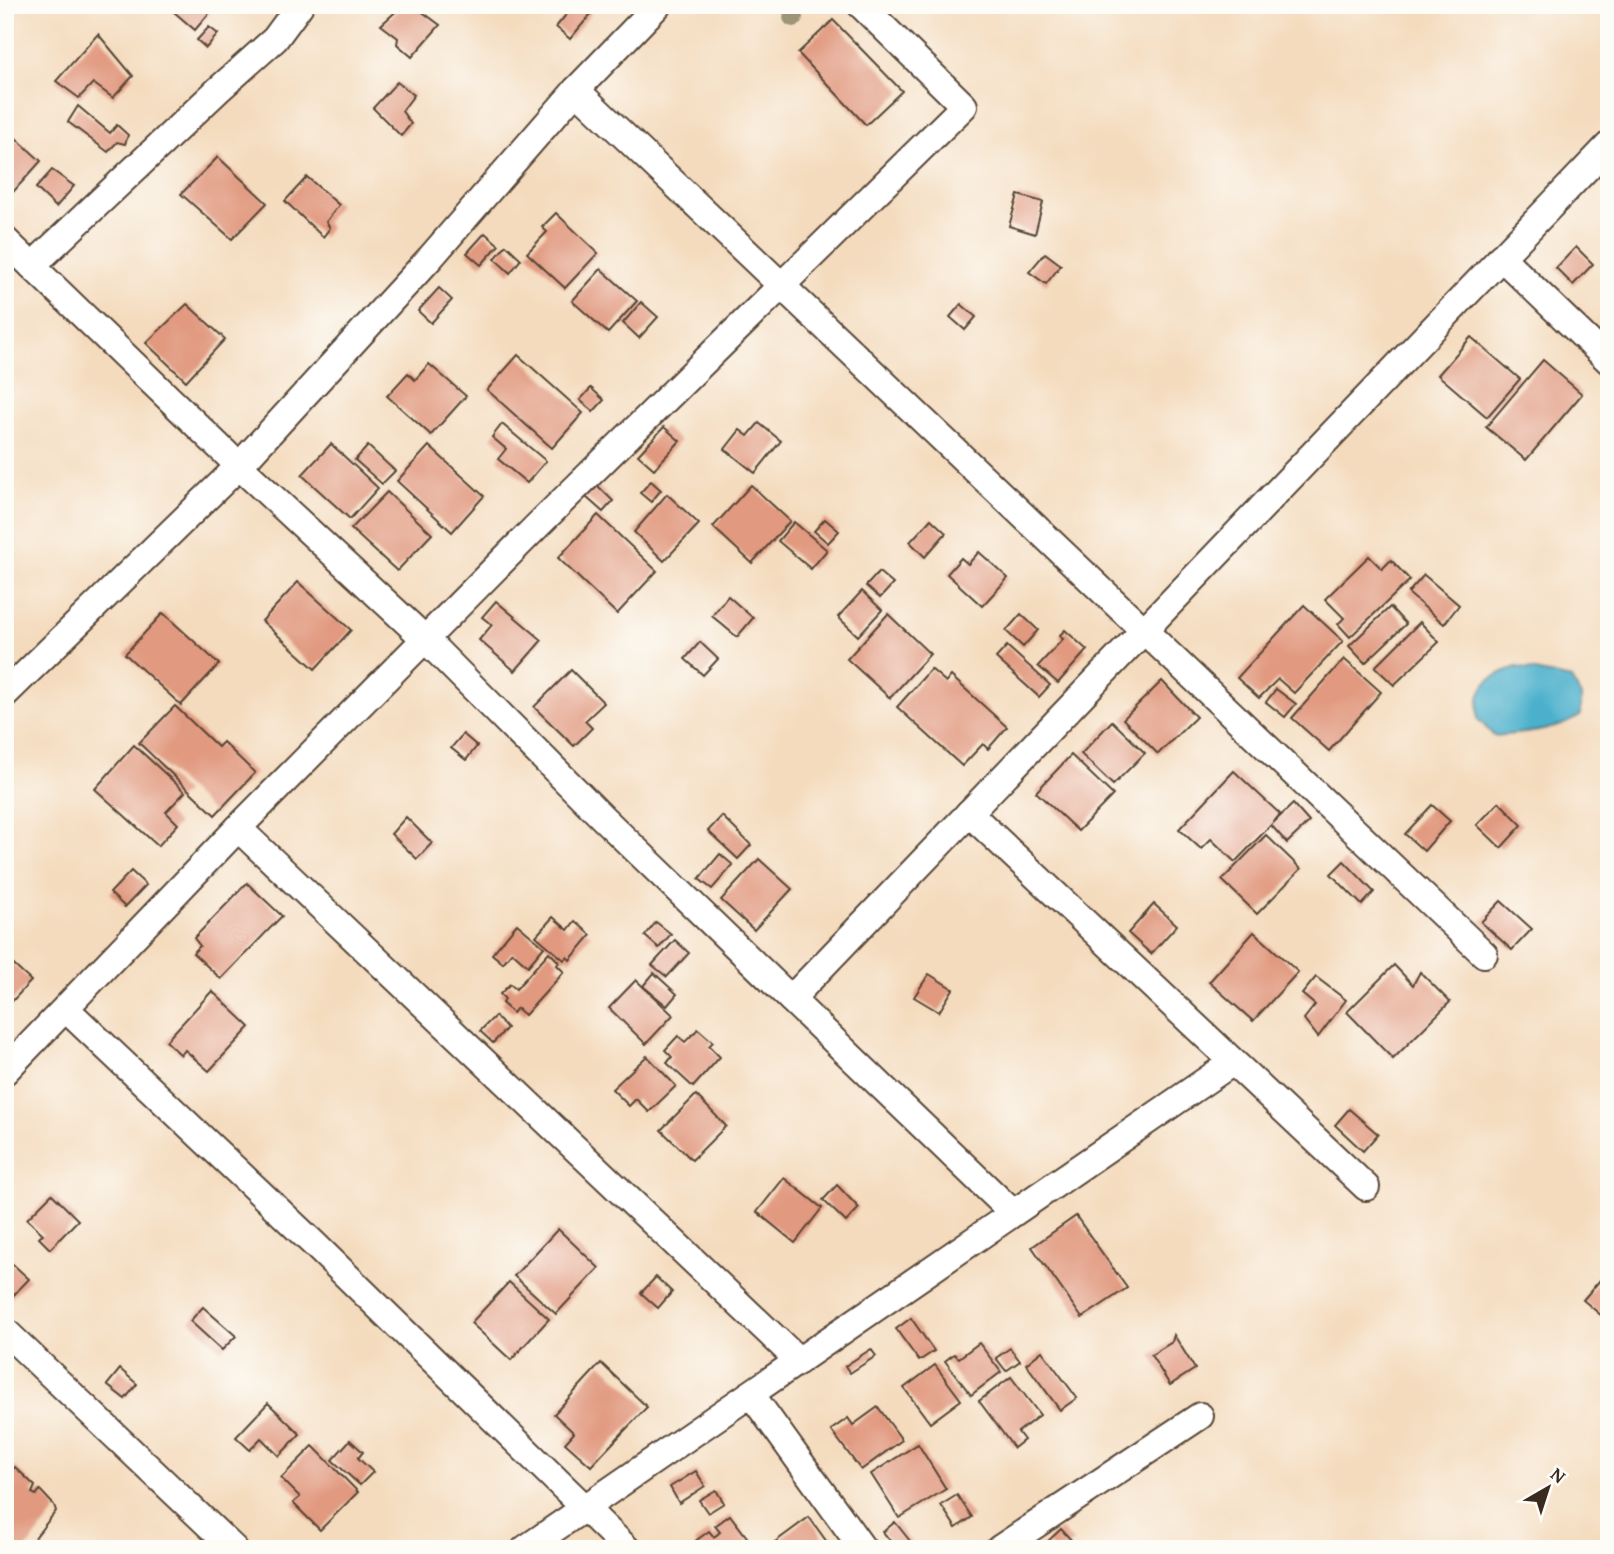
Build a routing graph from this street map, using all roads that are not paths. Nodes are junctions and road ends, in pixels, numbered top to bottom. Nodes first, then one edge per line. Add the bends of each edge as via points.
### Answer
1 (300, 5) edge
2 (658, 5) edge
3 (861, 5) edge
4 (576, 90) junction
5 (1609, 145) edge
6 (5, 240) edge
7 (1501, 257) junction
8 (32, 266) junction
9 (783, 285) junction
10 (1609, 361) edge
11 (239, 466) junction
12 (1144, 631) junction
13 (425, 639) junction
14 (5, 694) edge
15 (969, 813) junction
16 (238, 828) junction
17 (1484, 954) dead end
18 (791, 999) junction
19 (66, 1009) junction
20 (1233, 1062) junction
21 (5, 1071) edge
22 (1366, 1187) dead end
23 (1012, 1212) junction
24 (5, 1331) edge
25 (800, 1360) junction
26 (751, 1394) junction
27 (1200, 1416) dead end
28 (585, 1507) junction
29 (234, 1549) edge
30 (525, 1549) edge
31 (627, 1549) edge
32 (863, 1549) edge
33 (999, 1549) edge

1 - 8 street via 275,39
2 - 4 street
3 - 9 street via 964,106
4 - 9 street
4 - 11 street
5 - 7 street
6 - 8 street
7 - 10 street
7 - 12 street
8 - 11 street
9 - 12 street
9 - 13 street
11 - 13 street
11 - 14 street
12 - 15 street
12 - 17 street
13 - 16 street
13 - 18 street
15 - 18 street
15 - 20 street
16 - 19 street
16 - 25 street
18 - 23 street
19 - 21 street
19 - 28 street
20 - 22 street
20 - 23 street
23 - 25 street
24 - 29 street
25 - 26 street
26 - 28 street
26 - 32 street
27 - 33 street
28 - 30 street
28 - 31 street

